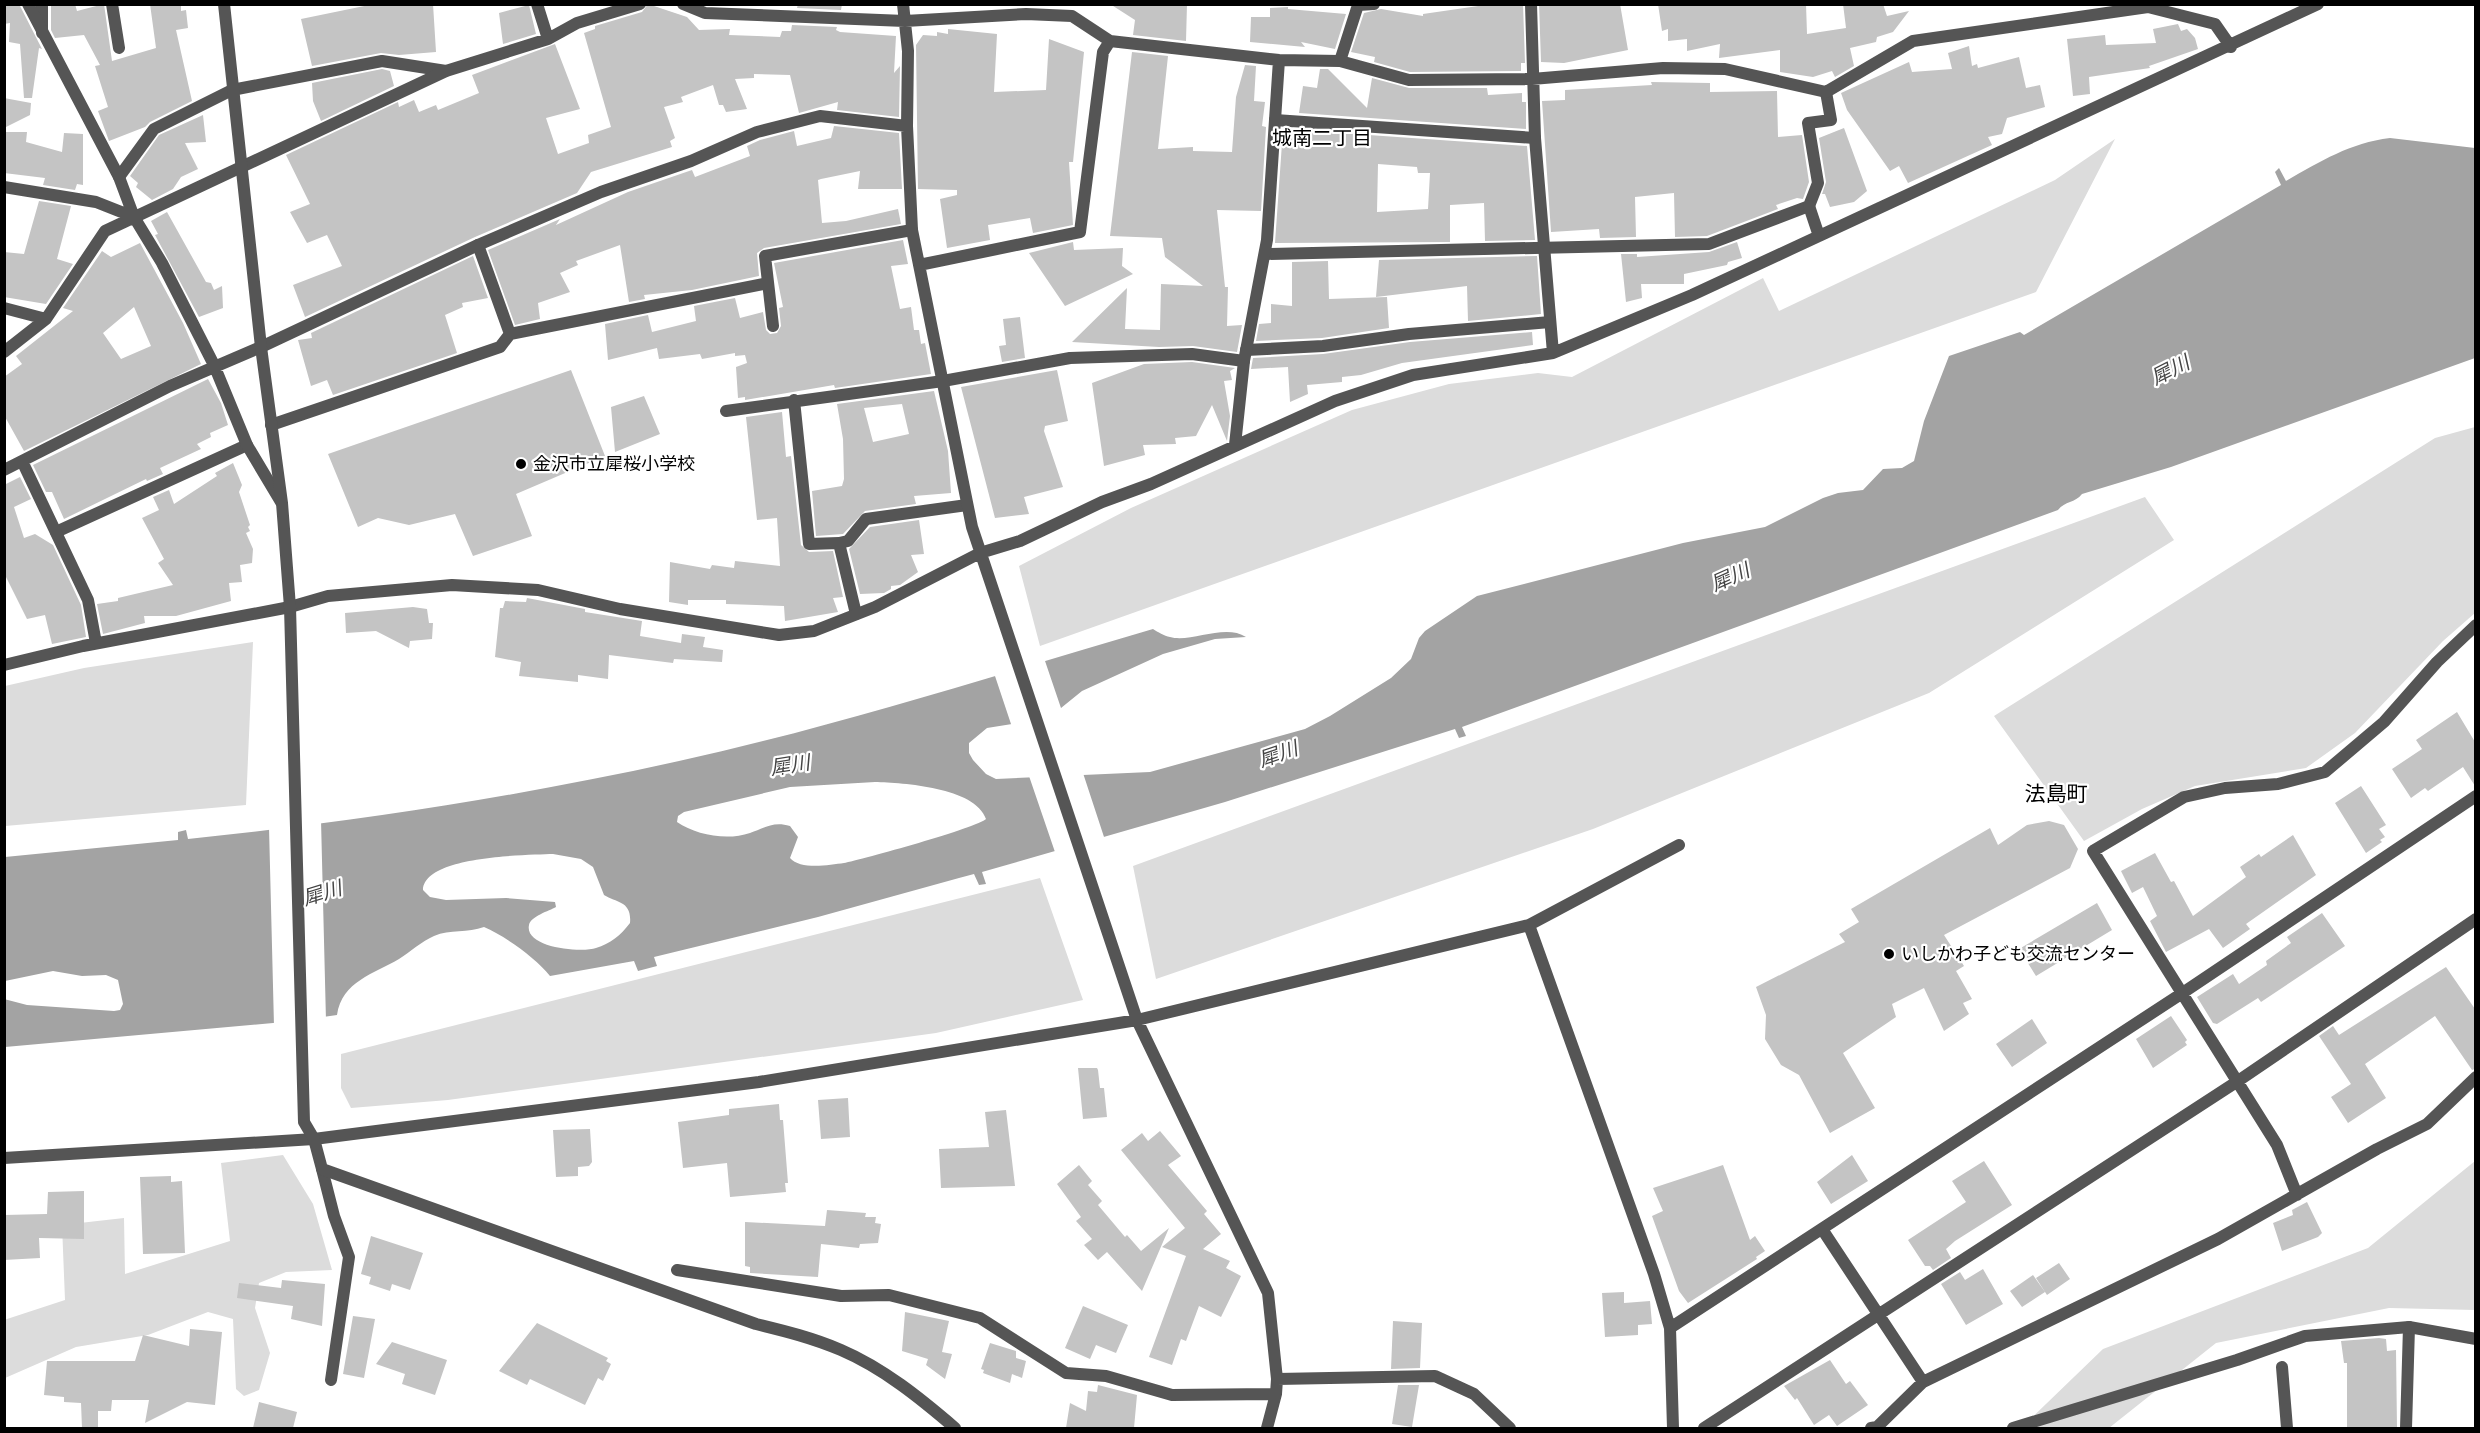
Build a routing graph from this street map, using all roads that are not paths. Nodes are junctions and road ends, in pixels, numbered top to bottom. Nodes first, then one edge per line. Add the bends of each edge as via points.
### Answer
1 (28, 4) edge
2 (42, 4) edge
3 (112, 4) edge
4 (224, 4) edge
5 (537, 4) edge
6 (640, 4) edge
7 (683, 4) edge
8 (903, 4) edge
9 (1352, 4) edge
10 (1374, 4) edge
11 (1531, 4) edge
12 (2318, 4) edge
13 (1358, 5) edge
14 (905, 21) junction
15 (42, 34) junction
16 (548, 39) junction
17 (1110, 41) junction
18 (2231, 47) junction
19 (118, 48) dead end
20 (1279, 60) junction
21 (1340, 61) junction
22 (446, 71) junction
23 (1532, 79) junction
24 (232, 90) junction
25 (1826, 92) junction
26 (1275, 120) junction
27 (907, 126) junction
28 (1535, 138) junction
29 (242, 167) junction
30 (119, 177) junction
31 (4, 187) edge
32 (1809, 206) junction
33 (134, 217) junction
34 (912, 230) junction
35 (1819, 236) junction
36 (478, 244) junction
37 (1544, 248) junction
38 (1265, 254) junction
39 (919, 265) junction
40 (768, 283) junction
41 (4, 308) edge
42 (46, 319) junction
43 (1550, 322) junction
44 (773, 326) dead end
45 (510, 334) junction
46 (261, 347) junction
47 (4, 352) edge
48 (1553, 353) junction
49 (1245, 356) junction
50 (214, 365) junction
51 (943, 381) junction
52 (794, 400) junction
53 (726, 411) dead end
54 (271, 424) junction
55 (247, 445) junction
56 (1235, 445) junction
57 (22, 461) junction
58 (4, 470) edge
59 (282, 503) junction
60 (967, 505) junction
61 (56, 532) junction
62 (839, 543) junction
63 (981, 558) junction
64 (290, 607) junction
65 (856, 614) junction
66 (2475, 625) edge
67 (96, 643) junction
68 (4, 665) edge
69 (2475, 796) edge
70 (1679, 845) dead end
71 (2475, 919) edge
72 (1529, 925) junction
73 (2181, 994) junction
74 (1136, 1016) junction
75 (2475, 1077) edge
76 (2238, 1081) junction
77 (314, 1139) junction
78 (4, 1158) edge
79 (322, 1169) junction
80 (2297, 1195) junction
81 (1822, 1229) junction
82 (677, 1270) dead end
83 (1878, 1314) junction
84 (2409, 1327) junction
85 (1670, 1328) junction
86 (2475, 1339) edge
87 (2282, 1367) dead end
88 (1277, 1379) junction
89 (331, 1380) dead end
90 (1923, 1382) junction
91 (1276, 1394) junction
92 (955, 1428) edge
93 (1267, 1428) edge
94 (1509, 1428) edge
95 (1673, 1428) edge
96 (1704, 1428) edge
97 (1871, 1428) edge
98 (2013, 1428) edge
99 (2287, 1428) edge
100 (2406, 1428) edge

1 - 15 street
2 - 15 street
3 - 19 street
4 - 24 street
5 - 16 street
6 - 16 street via 577,23
7 - 14 street via 705,13
8 - 14 street
9 - 13 street
10 - 13 street
11 - 23 street
12 - 18 street
13 - 21 street
14 - 17 street via 1026,14 1072,16
14 - 27 street
15 - 30 street
16 - 22 street
17 - 20 street
17 - 39 street via 1103,52 1080,232
18 - 25 street via 2215,24 2148,7 1913,41
18 - 35 street
20 - 21 street
20 - 26 street
21 - 23 street via 1408,80
22 - 24 street via 382,61
22 - 29 street
23 - 25 street via 1664,68 1725,69
23 - 28 street
24 - 29 street
24 - 30 street via 154,129
25 - 32 street via 1831,120 1808,123 1818,183
26 - 28 street
26 - 38 street
27 - 34 street
27 - 36 street via 820,116 757,132
28 - 37 street
29 - 33 street
29 - 46 street
30 - 33 street
31 - 33 street via 96,202
32 - 35 street
32 - 37 street via 1709,244
33 - 42 street via 105,231
33 - 50 street
34 - 39 street
34 - 40 street via 765,256
35 - 48 street
36 - 45 street
36 - 46 street
37 - 38 street
37 - 43 street
38 - 49 street
39 - 51 street
40 - 44 street
40 - 45 street
41 - 42 street
42 - 47 street
43 - 48 street
43 - 49 street via 1409,334
45 - 54 street via 500,347
46 - 50 street
46 - 54 street
48 - 56 street via 1413,375 1324,406
49 - 51 street via 1070,358
49 - 56 street
50 - 55 street
50 - 57 street
51 - 52 street
51 - 60 street
52 - 53 street
52 - 62 street via 809,544
54 - 59 street
55 - 59 street
55 - 61 street
56 - 63 street
57 - 58 street
57 - 61 street
59 - 64 street
60 - 62 street via 866,519 848,540
60 - 63 street
61 - 67 street via 87,600
62 - 65 street
63 - 65 street
63 - 74 street
64 - 65 street via 328,596 452,585 538,590 620,609 779,635 814,631
64 - 67 street
64 - 77 street via 304,1122
66 - 73 street via 2384,722 2325,772 2278,784 2225,788 2184,797 2093,851
67 - 68 street
69 - 73 street
70 - 72 street
71 - 76 street
72 - 74 street
72 - 85 street
73 - 76 street
73 - 81 street
74 - 77 street via 759,1082
74 - 88 street via 1268,1293
75 - 80 street via 2427,1124
76 - 80 street via 2277,1145
76 - 83 street
77 - 78 street
77 - 79 street
79 - 89 street via 349,1257
79 - 92 street via 756,1324 842,1350 886,1374
80 - 90 street via 2218,1239
81 - 83 street
81 - 85 street
82 - 91 street via 841,1296 889,1295 980,1318 1066,1372 1106,1376 1172,1395
83 - 90 street
83 - 96 street
84 - 86 street
84 - 98 street via 2305,1336
84 - 100 street
85 - 95 street
87 - 99 street
88 - 91 street
88 - 94 street via 1435,1376 1474,1394
90 - 97 street via 1877,1427
91 - 93 street

